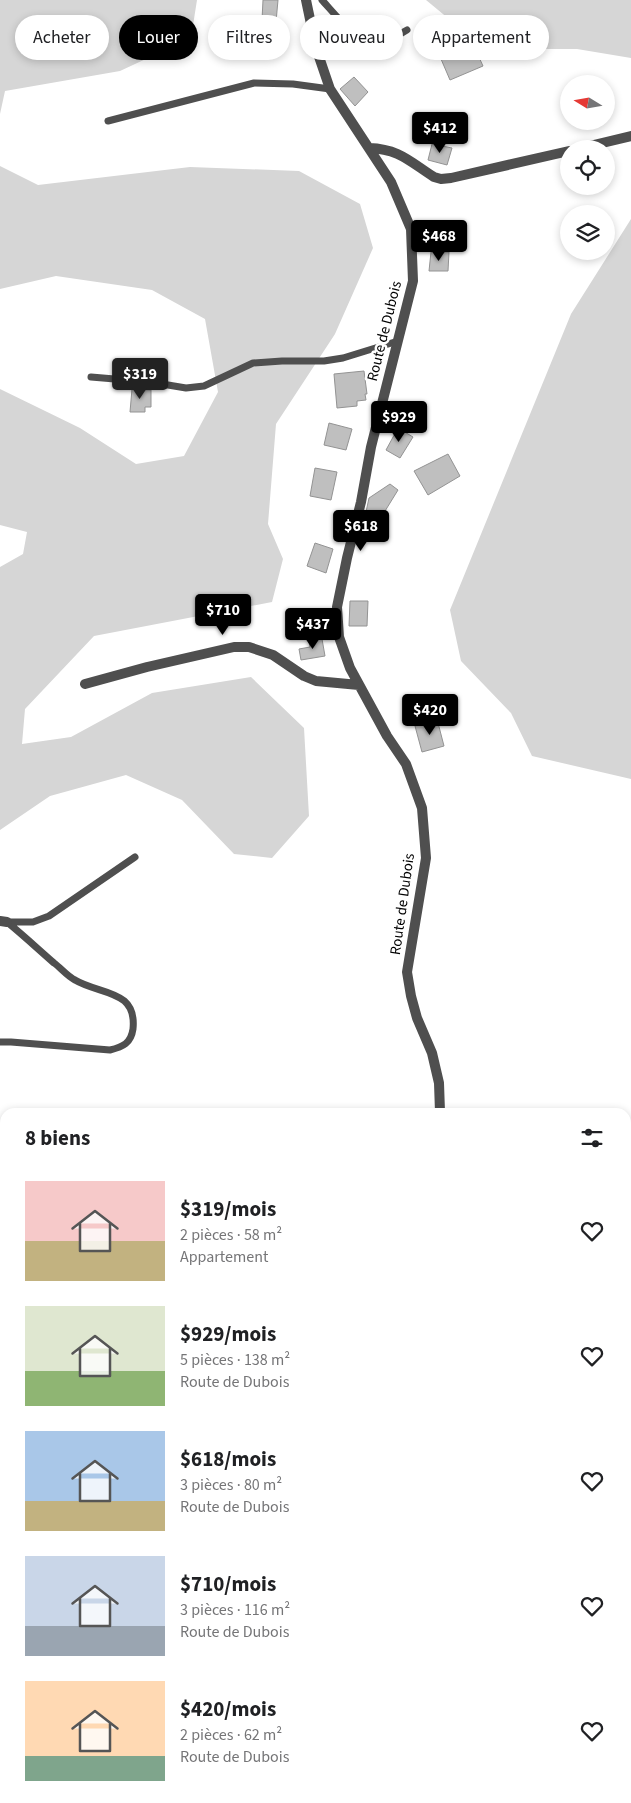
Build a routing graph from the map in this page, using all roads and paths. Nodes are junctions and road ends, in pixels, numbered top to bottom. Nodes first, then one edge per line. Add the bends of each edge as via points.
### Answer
1 (306, 0) edge
2 (322, 0) edge
3 (407, 30) dead end
4 (330, 89) junction
5 (108, 122) dead end
6 (631, 136) edge
7 (614, 140) edge
8 (369, 148) junction
9 (560, 153) edge
10 (398, 341) junction
11 (91, 377) dead end
12 (85, 684) dead end
13 (359, 685) junction
14 (136, 857) dead end
15 (4, 921) edge
16 (0, 1042) edge
17 (440, 1108) edge

1 - 4 street, Route de Dubois via 316,48
2 - 3 lane via 345,25 371,44 386,42
4 - 5 lane via 254,83
4 - 8 street, Route de Dubois
6 - 7 street
8 - 9 street via 396,152 441,179
8 - 10 street, Route de Dubois via 392,182 411,229 413,280
10 - 11 lane via 342,358 253,363 204,386 186,388
10 - 13 street, Route de Dubois via 371,447 338,607 339,637
12 - 13 street via 156,664 234,647 249,647 273,655 316,681
13 - 17 street, Route de Dubois via 406,764 422,808 426,858 407,972 417,1018 432,1053
14 - 15 lane via 49,916 33,922
15 - 16 lane via 74,980 118,996 130,1006 134,1018 132,1036 124,1047 110,1050

